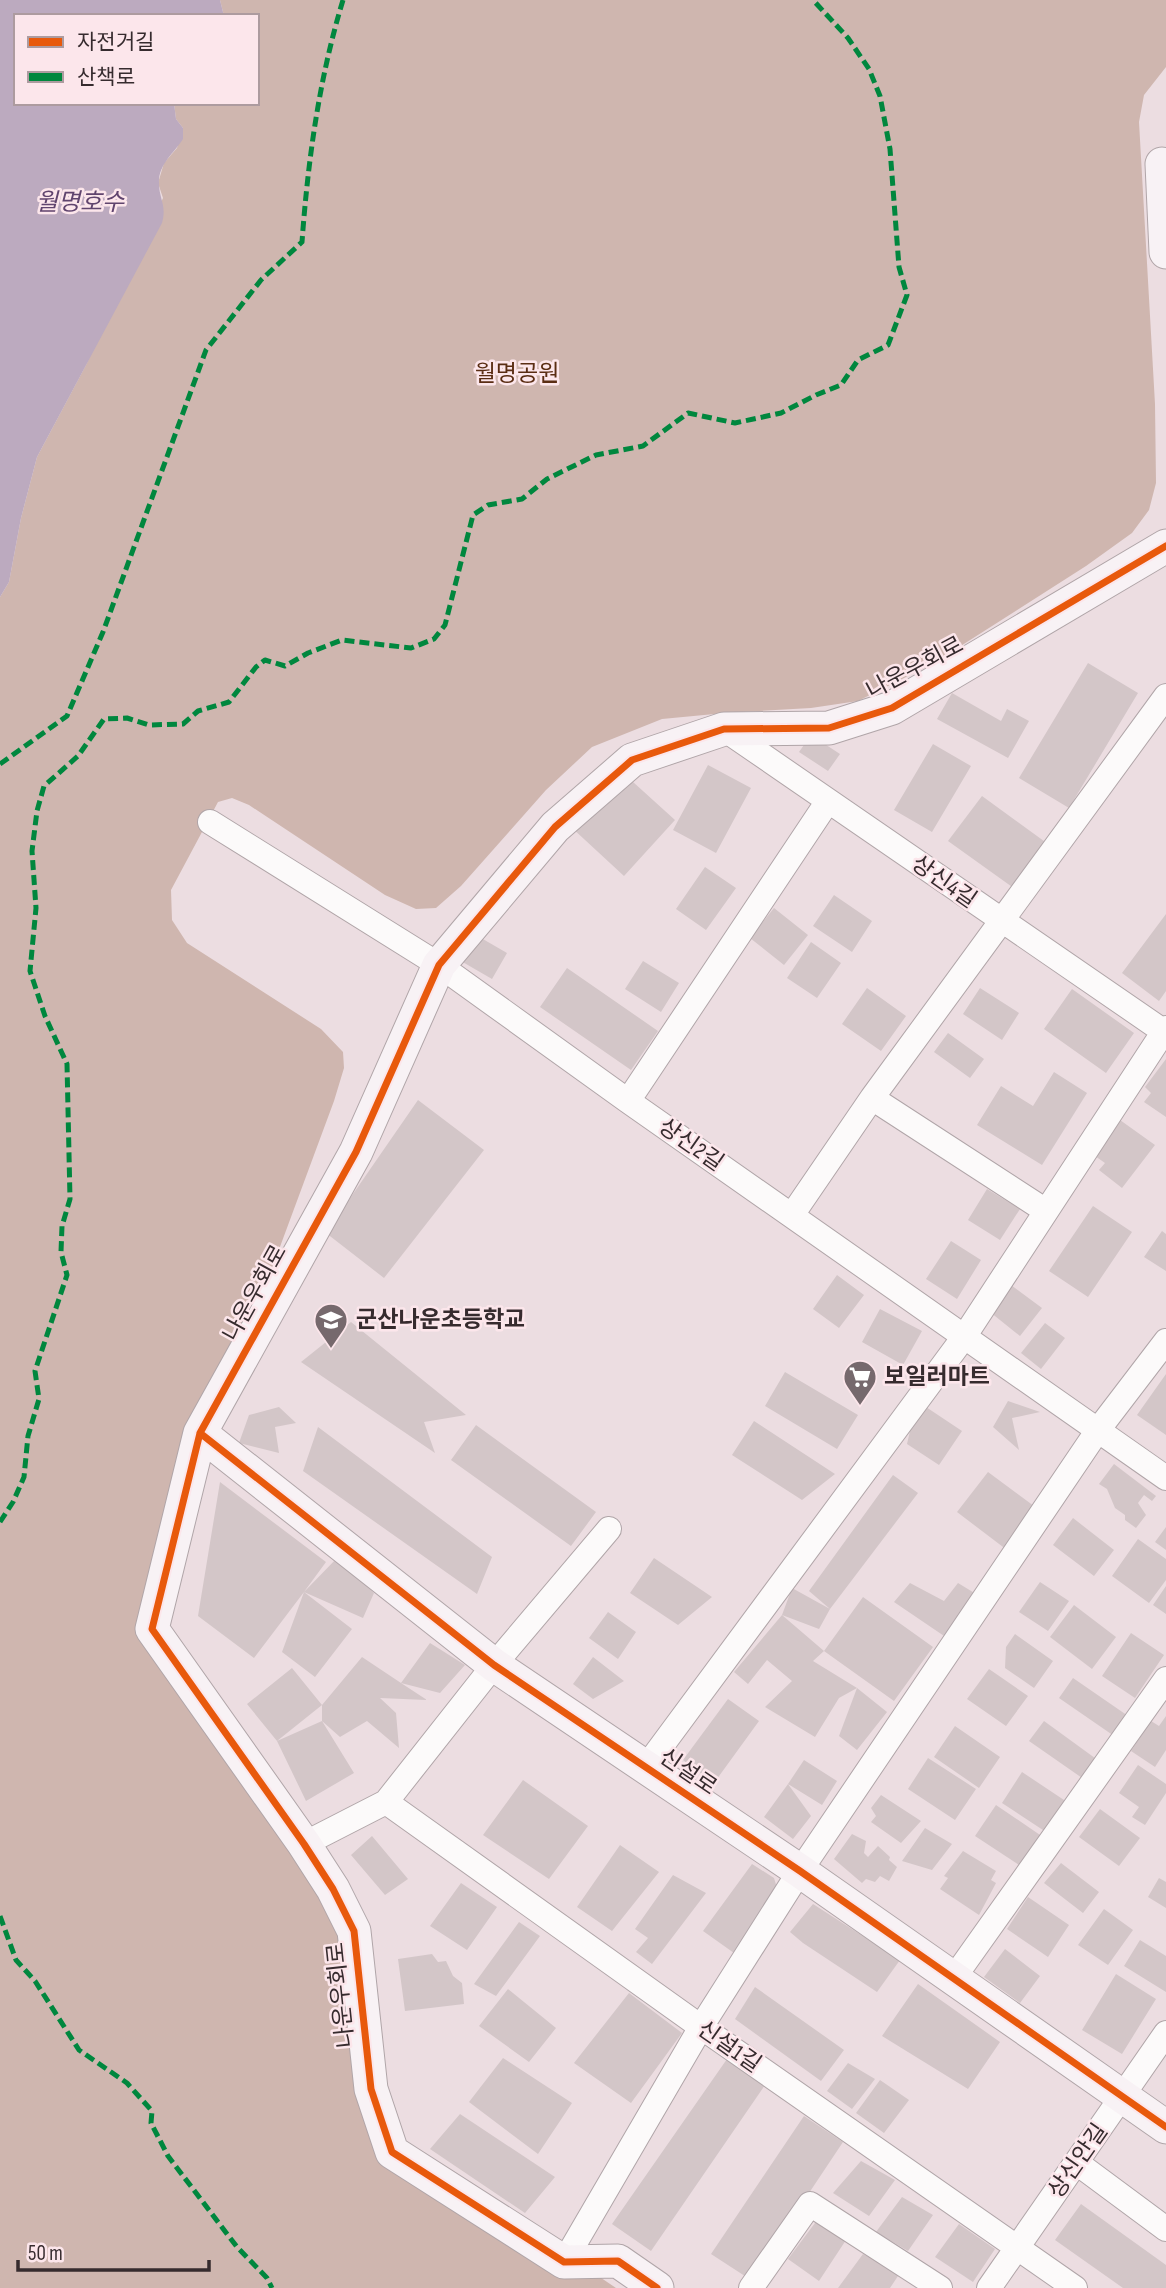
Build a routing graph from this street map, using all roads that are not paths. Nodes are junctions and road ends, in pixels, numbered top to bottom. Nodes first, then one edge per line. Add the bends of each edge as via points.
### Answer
1 (1166, 165) edge
2 (1166, 252) edge
3 (1166, 547) edge
4 (1166, 696) edge
5 (724, 730) junction
6 (828, 801) junction
7 (210, 821) dead end
8 (1001, 922) junction
9 (439, 965) junction
10 (1165, 1031) edge
11 (873, 1098) junction
12 (628, 1101) junction
13 (1046, 1211) junction
14 (792, 1215) junction
15 (964, 1337) junction
16 (1166, 1341) edge
17 (1098, 1430) junction
18 (200, 1433) junction
19 (1166, 1478) edge
20 (609, 1529) dead end
21 (494, 1665) junction
22 (1166, 1679) edge
23 (646, 1767) junction
24 (386, 1802) junction
25 (304, 1844) junction
26 (800, 1871) junction
27 (953, 1979) junction
28 (701, 2027) junction
29 (1166, 2033) edge
30 (1123, 2098) junction
31 (1166, 2127) edge
32 (1077, 2163) junction
33 (1166, 2229) edge
34 (1019, 2246) junction
35 (564, 2262) junction
36 (656, 2288) edge
37 (751, 2288) edge
38 (940, 2288) edge
39 (989, 2288) edge
40 (1075, 2288) edge

1 - 2 street via 1162,164
3 - 5 street, 나운우회로 via 892,708 829,728
4 - 8 street
5 - 6 street, 상신4길
5 - 9 street, 나운우회로 via 632,760 555,827
6 - 8 street, 상신4길
6 - 12 street
7 - 9 street, 상신2길
8 - 10 street, 상신4길
8 - 11 street
9 - 12 street, 상신2길
9 - 18 street, 나운우회로 via 356,1152
10 - 13 street
11 - 13 street
11 - 14 street
12 - 14 street, 상신2길
13 - 15 street
14 - 15 street, 상신2길
15 - 17 street, 상신2길
15 - 23 street
16 - 17 street
17 - 19 street, 상신2길
17 - 26 street
18 - 21 street, 신설로
18 - 25 street, 나운우회로 via 152,1629
20 - 21 street
21 - 23 street, 신설로
21 - 24 street
22 - 27 street
23 - 26 street, 신설로
24 - 25 street
24 - 28 street, 신설1길
25 - 35 street, 나운우회로 via 354,1931 371,2090 392,2152
26 - 27 street, 신설로
26 - 28 street
27 - 30 street, 신설로
28 - 34 street, 신설1길
28 - 35 street
29 - 30 street, 상신안길
30 - 31 street, 신설로
30 - 32 street, 상신안길
32 - 33 street
32 - 34 street, 상신안길
34 - 39 street, 상신안길
34 - 40 street, 신설1길
35 - 36 street via 618,2261
37 - 38 street via 810,2204

